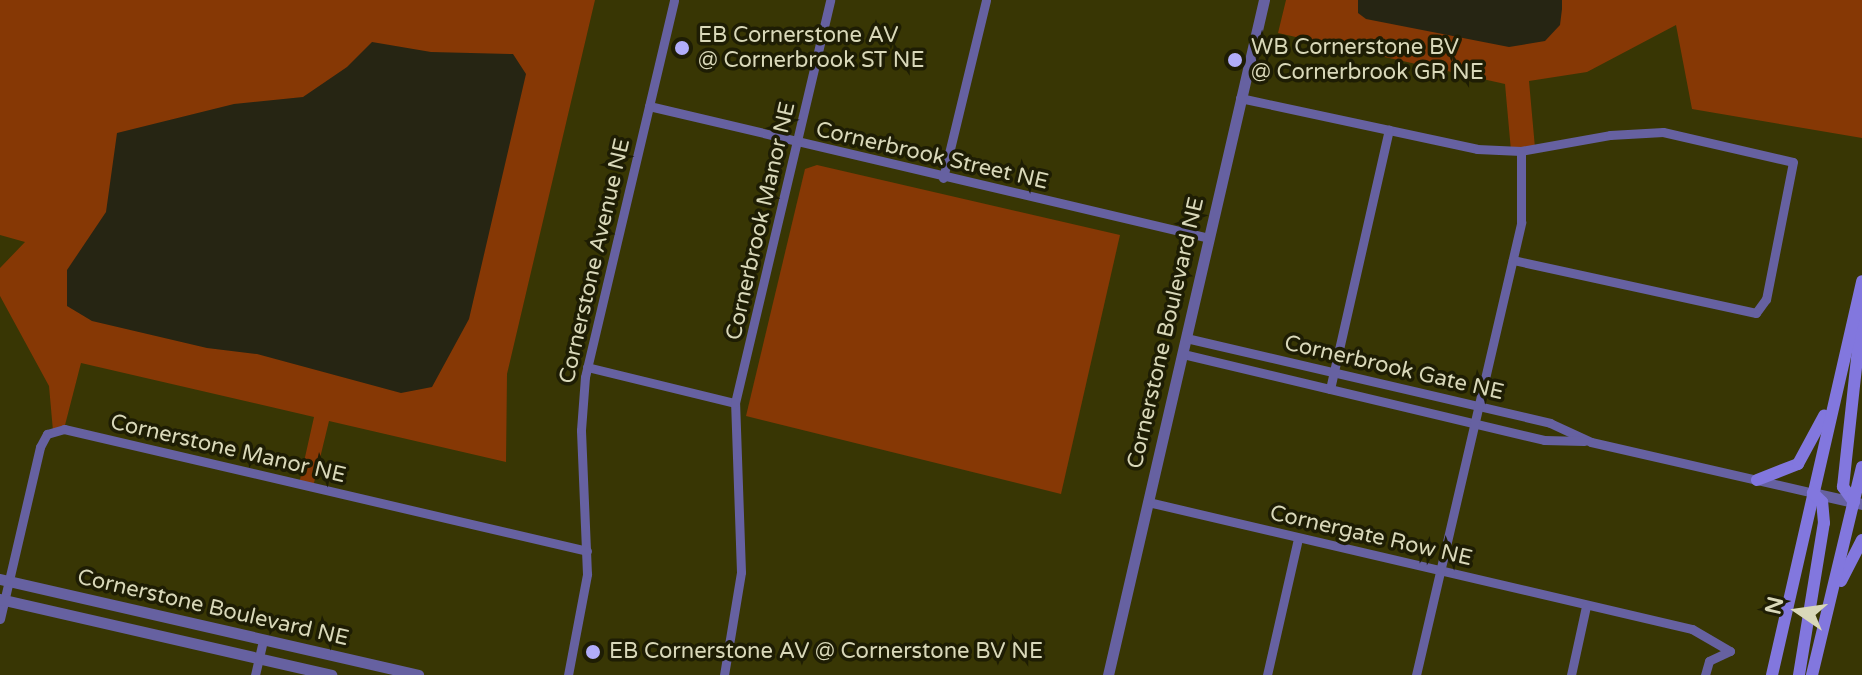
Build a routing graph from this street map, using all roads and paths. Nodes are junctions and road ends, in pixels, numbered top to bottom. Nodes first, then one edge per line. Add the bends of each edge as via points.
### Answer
1 (674, 0) edge
2 (830, 0) edge
3 (986, 0) edge
4 (1264, 0) edge
5 (1240, 98) junction
6 (649, 106) junction
7 (1389, 130) junction
8 (797, 143) junction
9 (1521, 151) junction
10 (943, 178) junction
11 (1209, 238) junction
12 (1513, 260) junction
13 (1862, 281) edge
14 (1862, 313) edge
15 (1186, 338) junction
16 (1183, 354) junction
17 (587, 367) junction
18 (1842, 368) junction
19 (1333, 373) junction
20 (1330, 389) junction
21 (735, 403) junction
22 (1477, 414) junction
23 (1591, 442) junction
24 (1862, 467) edge
25 (1757, 480) junction
26 (1813, 493) junction
27 (1148, 502) junction
28 (1858, 503) edge
29 (1298, 538) junction
30 (1862, 540) edge
31 (587, 551) junction
32 (1439, 571) junction
33 (4, 580) edge
34 (2, 600) edge
35 (1586, 606) junction
36 (1828, 610) junction
37 (0, 619) edge
38 (1784, 622) junction
39 (263, 640) junction
40 (259, 659) junction
41 (255, 675) edge
42 (331, 675) edge
43 (418, 675) edge
44 (568, 675) edge
45 (724, 675) edge
46 (1108, 675) edge
47 (1267, 675) edge
48 (1416, 675) edge
49 (1571, 675) edge
50 (1705, 675) edge
51 (1772, 675) edge
52 (1779, 675) edge
53 (1799, 675) edge
54 (1812, 675) edge

1 - 6 street, Cornerstone Avenue NE
2 - 8 street, Cornerbrook Manor NE
3 - 10 street
4 - 5 street, Cornerstone Boulevard NE
5 - 7 street
5 - 11 street, Cornerstone Boulevard NE
6 - 8 street, Cornerbrook Street NE
6 - 17 street, Cornerstone Avenue NE
7 - 9 street via 1465,148
7 - 19 street
8 - 10 street, Cornerbrook Street NE
8 - 21 street, Cornerbrook Manor NE
9 - 12 street via 1523,206
9 - 12 street via 1619,134 1677,133 1780,155 1795,168 1766,299 1756,313
10 - 11 street, Cornerbrook Street NE
11 - 15 street, Cornerstone Boulevard NE
12 - 22 street
13 - 18 main road
14 - 28 main road via 1843,487
15 - 16 street, Cornerstone Boulevard NE
15 - 19 street, Cornerbrook Gate NE
16 - 20 street, Cornerbrook Gate NE
16 - 27 street, Cornerstone Boulevard NE
17 - 21 street
17 - 31 street, Cornerstone Avenue NE via 581,430
18 - 25 main road via 1804,457 1792,469
18 - 26 main road
19 - 20 street
19 - 22 street, Cornerbrook Gate NE
20 - 22 street, Cornerbrook Gate NE
21 - 45 street, Cornerbrook Manor NE via 741,572
22 - 23 street, Cornerbrook Gate NE via 1550,423
22 - 23 street, Cornerbrook Gate NE via 1544,440
22 - 32 street
23 - 25 street, Cornerbrook Gate NE
24 - 28 main road
25 - 26 street, Cornerbrook Gate NE
26 - 28 street
26 - 38 main road
26 - 53 main road via 1822,502 1824,523
27 - 29 street, Cornergate Row NE
27 - 46 street, Cornerstone Boulevard NE
28 - 36 main road
29 - 32 street, Cornergate Row NE
29 - 47 street
30 - 36 main road
31 - 33 street, Cornerstone Manor NE via 64,429 47,434 40,447
31 - 44 street, Cornerstone Avenue NE via 585,596
32 - 35 street, Cornergate Row NE
32 - 48 street
33 - 34 street, Cornerstone Manor NE
33 - 39 street, Cornerstone Boulevard NE
34 - 37 street, Cornerstone Manor NE
34 - 40 street, Cornerstone Boulevard NE
35 - 49 street
35 - 50 street, Cornergate Row NE via 1692,629 1730,651 1709,661
36 - 54 main road
38 - 51 main road
38 - 52 main road
39 - 40 street
39 - 43 street, Cornerstone Boulevard NE
40 - 41 street
40 - 42 street, Cornerstone Boulevard NE

